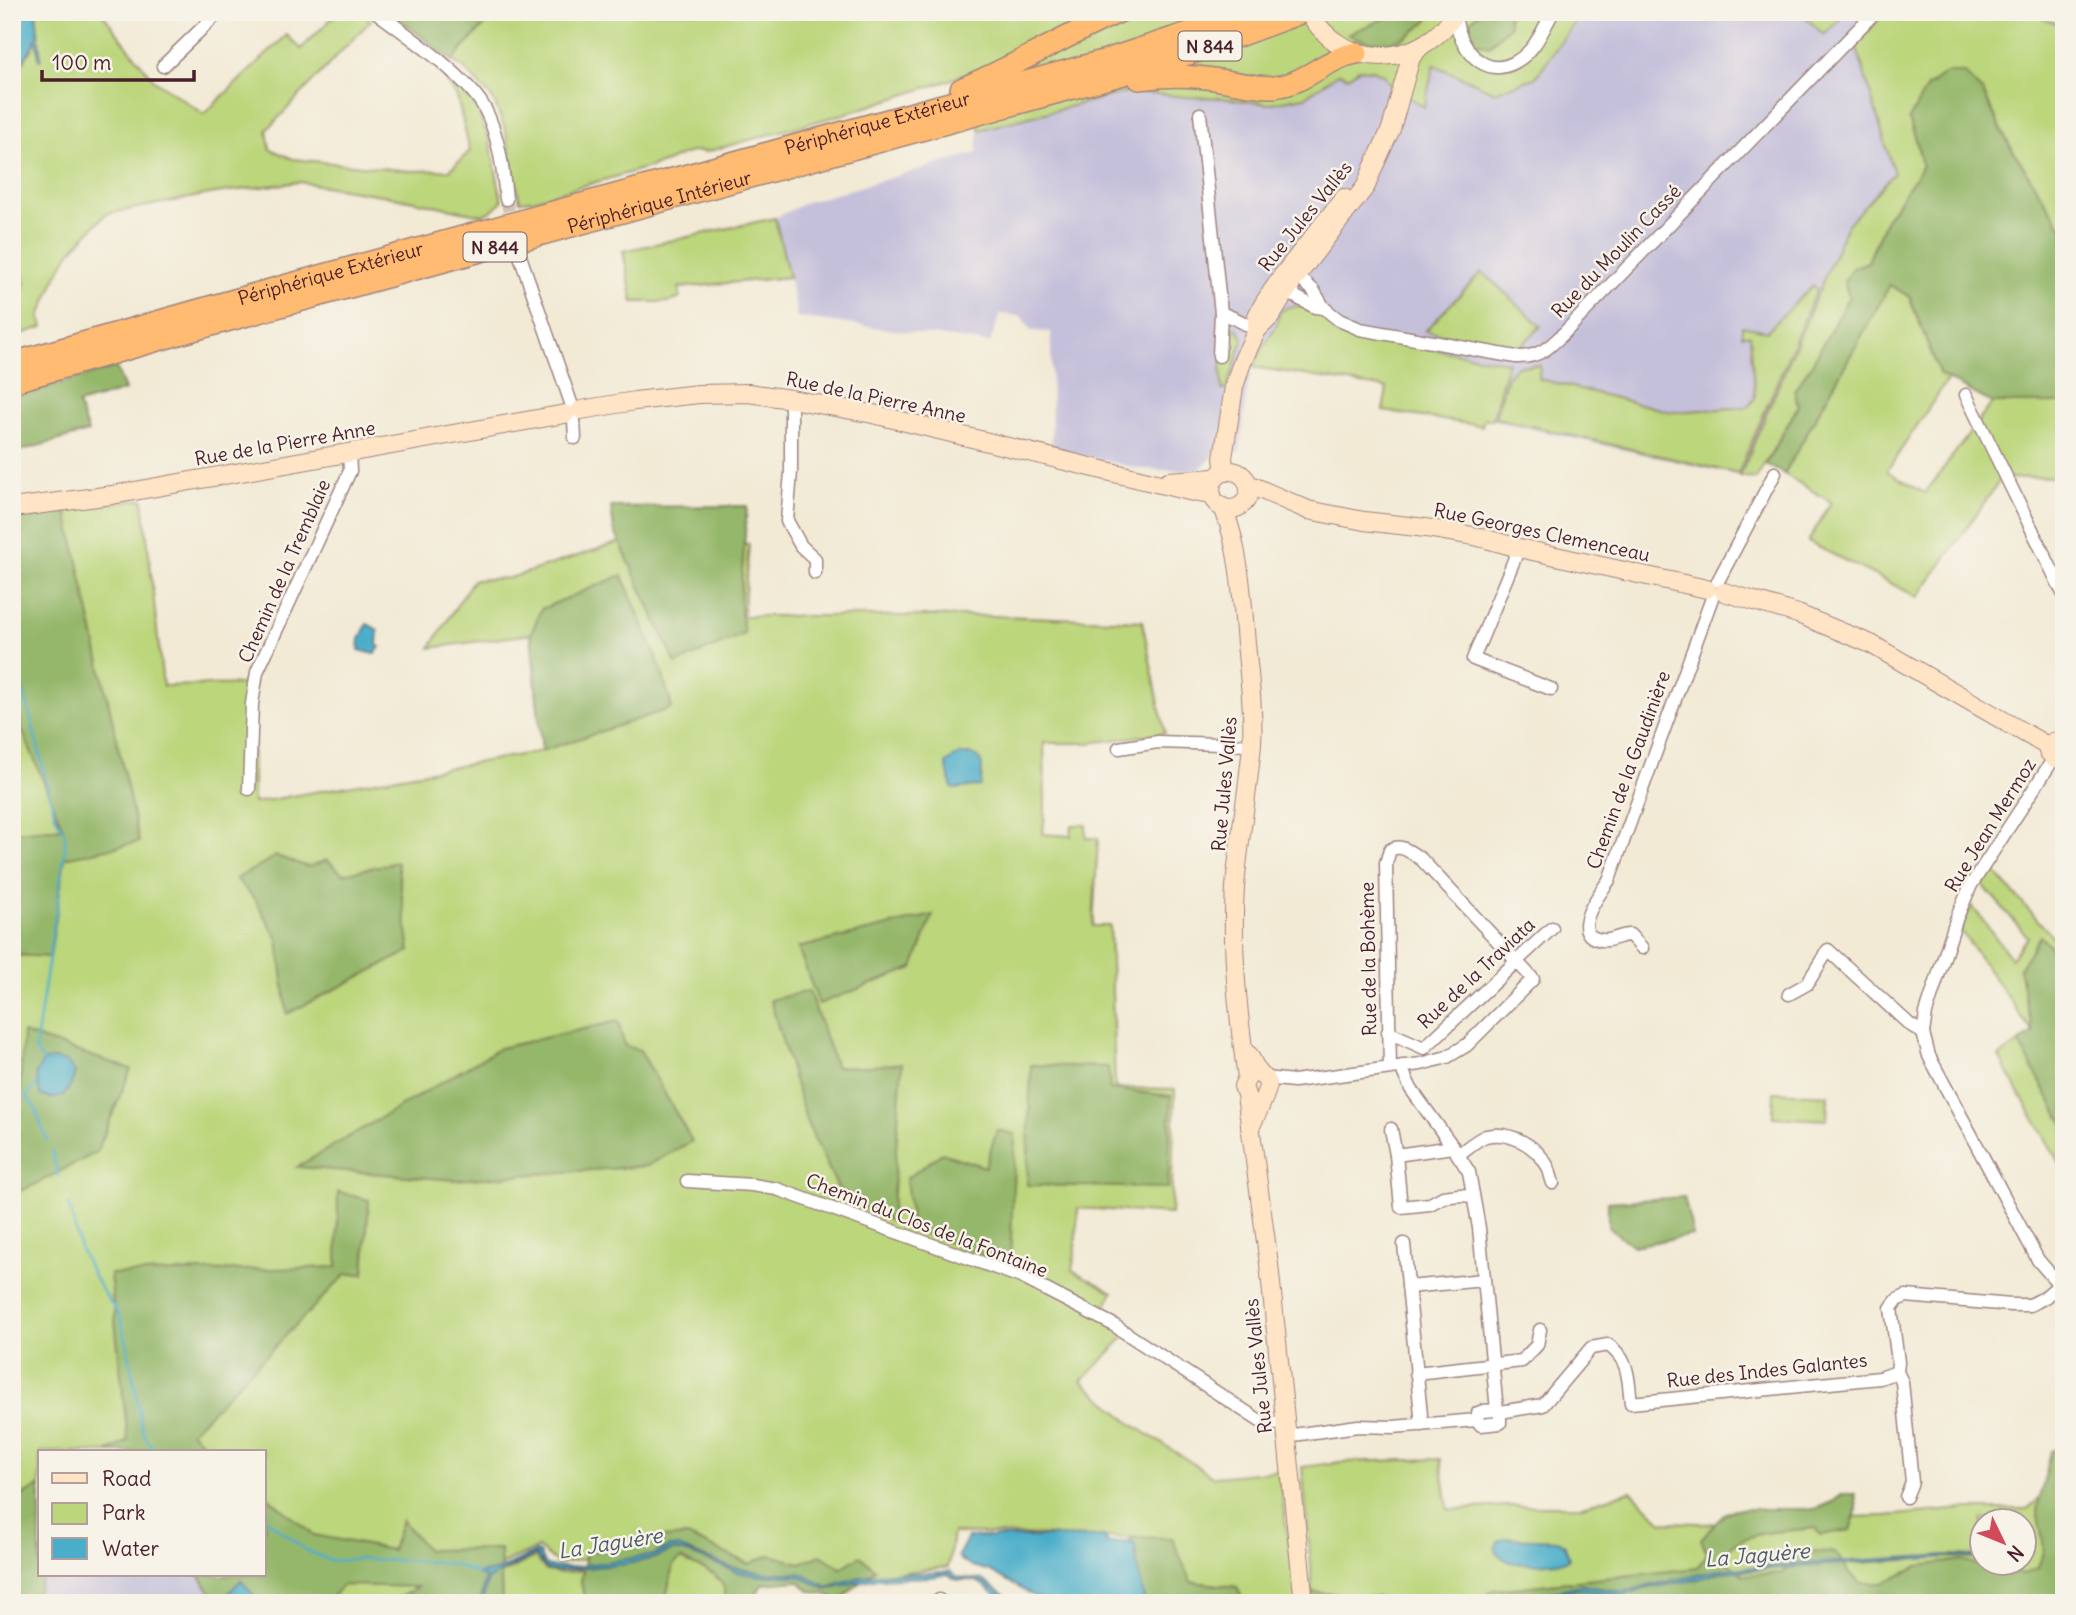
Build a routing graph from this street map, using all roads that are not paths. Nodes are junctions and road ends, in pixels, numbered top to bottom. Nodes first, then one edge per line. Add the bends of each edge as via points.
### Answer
1 (219, 12) edge
2 (376, 12) edge
3 (1119, 12) edge
4 (1253, 12) edge
5 (1303, 12) edge
6 (1309, 12) edge
7 (1553, 12) edge
8 (1875, 12) edge
9 (1456, 13) edge
10 (1426, 43) junction
11 (1465, 48) junction
12 (1357, 52) junction
13 (1382, 56) junction
14 (163, 66) dead end
15 (1117, 76) junction
16 (1401, 92) junction
17 (1200, 114) dead end
18 (895, 118) junction
19 (506, 199) tunnel mouth
20 (520, 256) dead end
21 (1292, 279) junction
22 (1221, 313) junction
23 (1257, 330) junction
24 (1219, 356) dead end
25 (12, 363) edge
26 (12, 382) edge
27 (1966, 395) dead end
28 (791, 399) junction
29 (573, 412) junction
30 (575, 438) dead end
31 (349, 453) junction
32 (1775, 473) dead end
33 (1231, 489) junction
34 (12, 508) edge
35 (1519, 548) junction
36 (815, 573) dead end
37 (1715, 590) junction
38 (2064, 595) edge
39 (1551, 689) dead end
40 (1252, 744) junction
41 (2059, 747) edge
42 (1119, 748) dead end
43 (249, 789) dead end
44 (1552, 928) dead end
45 (1642, 948) dead end
46 (1516, 961) junction
47 (1789, 994) dead end
48 (1388, 1032) junction
49 (1923, 1033) junction
50 (1396, 1067) junction
51 (1258, 1086) junction
52 (1391, 1129) dead end
53 (1456, 1151) junction
54 (1396, 1155) junction
55 (687, 1181) dead end
56 (1553, 1183) dead end
57 (1473, 1196) junction
58 (1404, 1244) dead end
59 (1484, 1280) junction
60 (1408, 1287) junction
61 (2061, 1287) edge
62 (1539, 1330) dead end
63 (1492, 1365) junction
64 (1897, 1372) junction
65 (1416, 1373) junction
66 (1499, 1411) junction
67 (1422, 1425) junction
68 (1286, 1430) junction
69 (1906, 1497) dead end
70 (1304, 1602) edge

1 - 14 street
2 - 19 street via 448,68 485,107
3 - 18 highway via 995,74 910,106
4 - 18 highway, Périphérique Extérieur / N 844 via 1106,60
5 - 15 highway, Périphérique Intérieur / N 844
6 - 12 street via 1336,43
7 - 11 street via 1530,50 1510,65 1483,64
8 - 21 street, Rue du Moulin Cassé via 1541,353 1516,357 1360,329 1294,296
9 - 10 street, Rue Jules Vallès
9 - 11 street
10 - 11 street via 1452,42
10 - 13 street via 1402,54
10 - 16 street, Rue Jules Vallès via 1411,57
12 - 13 street
12 - 15 highway via 1296,82 1274,87 1180,75 1133,80
13 - 16 street via 1398,73
15 - 26 highway, Périphérique Intérieur / N 844
16 - 21 street, Rue Jules Vallès via 1391,130 1373,168 1339,205
17 - 22 street
18 - 25 highway, Périphérique Extérieur / N 844
20 - 29 street
21 - 23 street, Rue Jules Vallès via 1264,303 1257,316
22 - 23 street
22 - 24 street
23 - 33 street, Rue Jules Vallès via 1234,387 1223,457
27 - 38 street
28 - 29 street, Rue de la Pierre Anne via 748,393 699,394
28 - 33 street, Rue de la Pierre Anne via 1158,482 1189,479
28 - 36 street via 788,521 801,546 815,559
29 - 30 street
29 - 31 street, Rue de la Pierre Anne
31 - 34 street, Rue de la Pierre Anne via 110,496
31 - 43 street, Chemin de la Tremblaie via 350,471 257,672
32 - 37 street
33 - 35 street, Rue Georges Clemenceau via 1308,510 1479,537
33 - 40 street, Rue Jules Vallès
35 - 37 street, Rue Georges Clemenceau
35 - 39 street via 1473,659
37 - 41 street, Rue Georges Clemenceau via 1798,614 1871,644
37 - 45 street, Chemin de la Gaudinière via 1609,880 1585,922 1593,936 1611,940 1630,935
40 - 42 street via 1158,743
40 - 51 street, Rue Jules Vallès via 1234,923 1242,1043
41 - 49 street, Rue Jean Mermoz via 1971,885 1957,916
44 - 46 street, Rue de la Traviata
46 - 48 street, Rue de la Traviata via 1424,1048
46 - 48 street, Rue de la Bohème via 1421,859 1395,847 1386,863
46 - 50 street via 1533,979 1467,1045 1447,1057
47 - 49 street via 1807,984 1828,950
48 - 50 street, Rue de la Bohème
49 - 61 street via 1929,1056 2001,1194 2038,1260
50 - 51 street
50 - 53 street
51 - 68 street, Rue Jules Vallès via 1250,1127
52 - 54 street
53 - 54 street
53 - 56 street via 1485,1136 1519,1140 1535,1150
53 - 57 street via 1469,1172
54 - 57 street via 1401,1207 1430,1204 1443,1197
55 - 68 street, Chemin du Clos de la Fontaine via 776,1189 1021,1277 1112,1324 1260,1421
57 - 59 street
58 - 60 street
59 - 60 street
59 - 63 street
60 - 65 street
61 - 64 street, Rue des Indes Galantes via 2030,1305 1906,1296 1896,1300 1891,1308
62 - 63 street via 1537,1345 1522,1361
63 - 65 street
63 - 66 street
64 - 66 street, Rue des Indes Galantes via 1880,1378 1631,1403 1626,1363 1608,1345 1591,1348 1543,1405
64 - 69 street via 1902,1382 1912,1482
65 - 67 street
66 - 67 street via 1478,1413 1477,1420
67 - 68 street
68 - 70 street, Rue Jules Vallès

